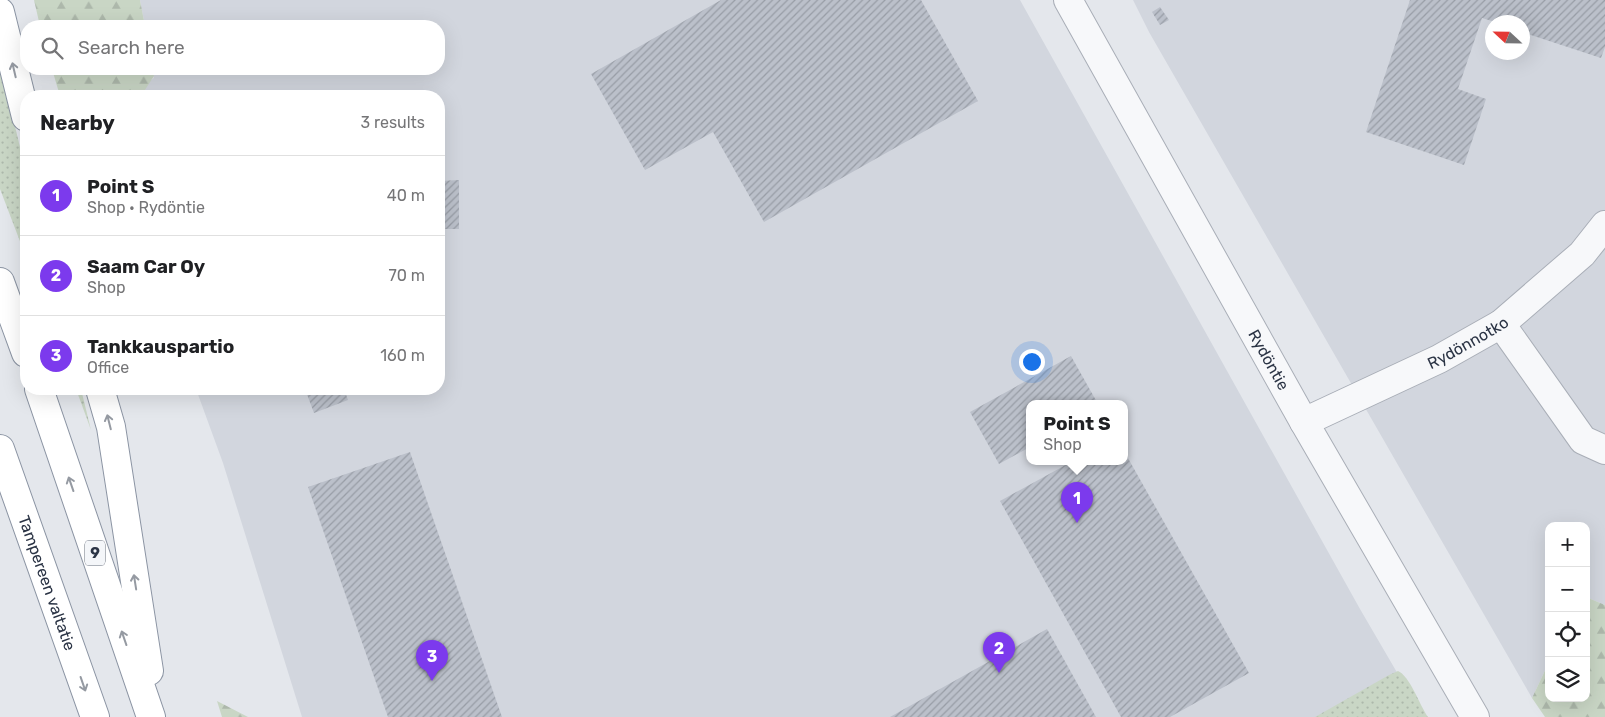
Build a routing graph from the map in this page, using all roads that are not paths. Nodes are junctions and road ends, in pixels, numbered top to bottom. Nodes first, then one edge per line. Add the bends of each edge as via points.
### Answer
1 (1068, 0) edge
2 (0, 12) edge
3 (20, 94) edge
4 (1605, 225) edge
5 (0, 282) edge
6 (1501, 324) junction
7 (20, 337) edge
8 (41, 395) edge
9 (102, 395) edge
10 (1304, 422) junction
11 (0, 449) edge
12 (1605, 450) edge
13 (0, 506) edge
14 (62, 622) junction
15 (94, 717) edge
16 (151, 717) edge
17 (156, 717) edge
18 (1475, 717) edge

1 - 10 street, Rydöntie
3 -> 2 highway
4 - 6 street, Rydönnotko via 1582,254
5 - 7 highway
6 - 10 street, Rydönnotko via 1438,360
6 - 12 street via 1583,440
16 -> 8 highway, 9
17 -> 9 highway via 110,427
10 - 18 street, Rydöntie
11 - 14 highway, Tampereen valtatie
13 - 14 highway
14 -> 15 highway, Tampereen valtatie

